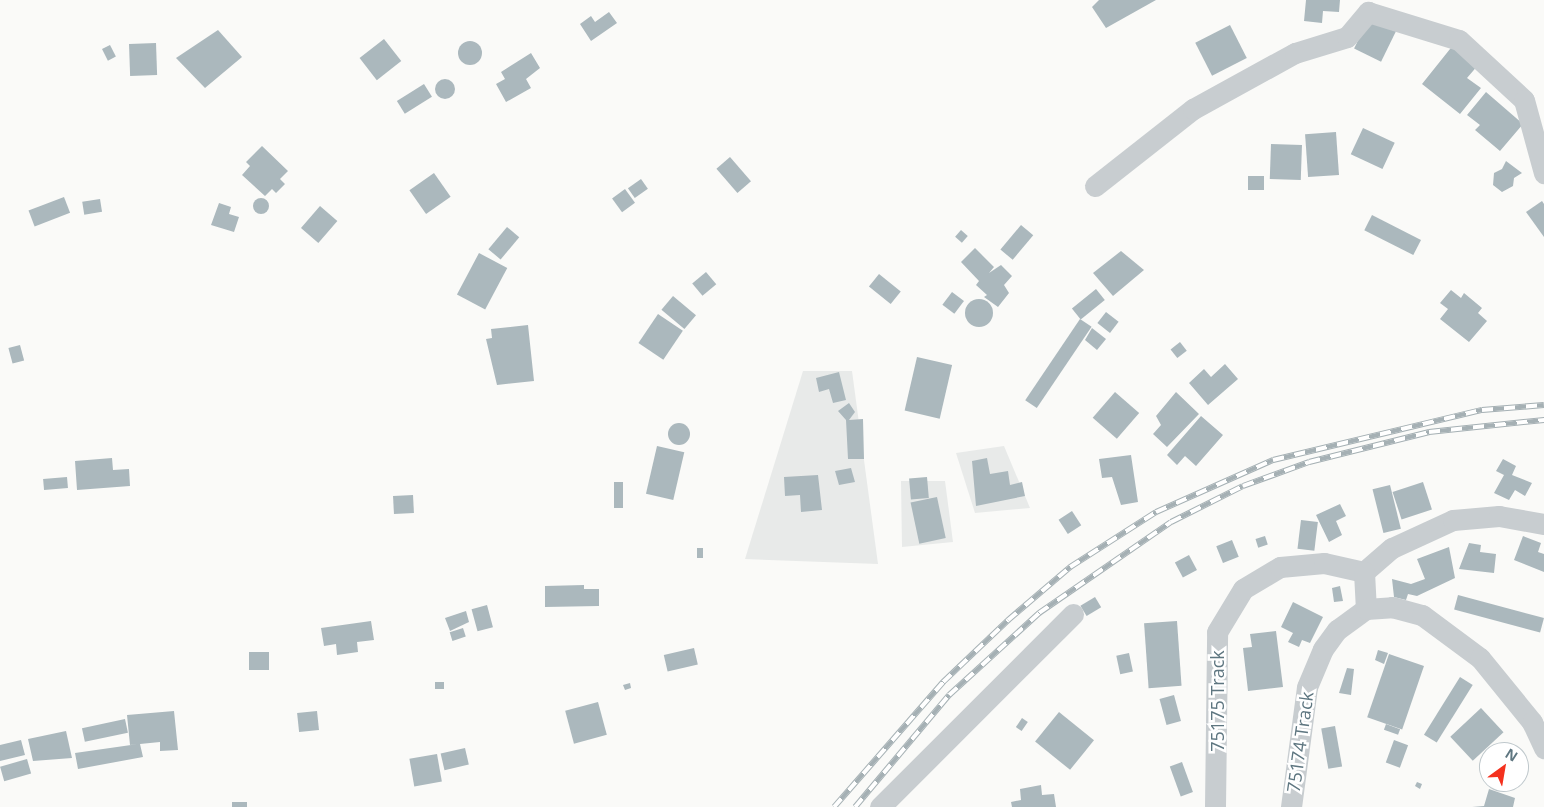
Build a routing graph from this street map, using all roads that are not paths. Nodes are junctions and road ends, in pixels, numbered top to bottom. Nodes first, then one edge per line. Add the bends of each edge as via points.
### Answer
1 (1544, 173) edge
2 (1095, 186) dead end
3 (1544, 524) edge
4 (1364, 572) junction
5 (1366, 609) junction
6 (1073, 614) dead end
7 (1544, 748) edge
8 (880, 807) edge
9 (1215, 807) edge
10 (1292, 807) edge

1 - 2 street via 1524,100 1459,40 1368,12 1347,37 1295,53 1193,108
3 - 4 street via 1500,516 1453,520 1411,536
4 - 5 street
4 - 9 street, 75175 Track via 1324,563 1280,567 1255,579 1229,607 1217,632
5 - 7 street via 1392,607 1422,615 1480,658 1532,722
5 - 10 street, 75174 Track via 1337,630 1323,649 1307,687
6 - 8 street

